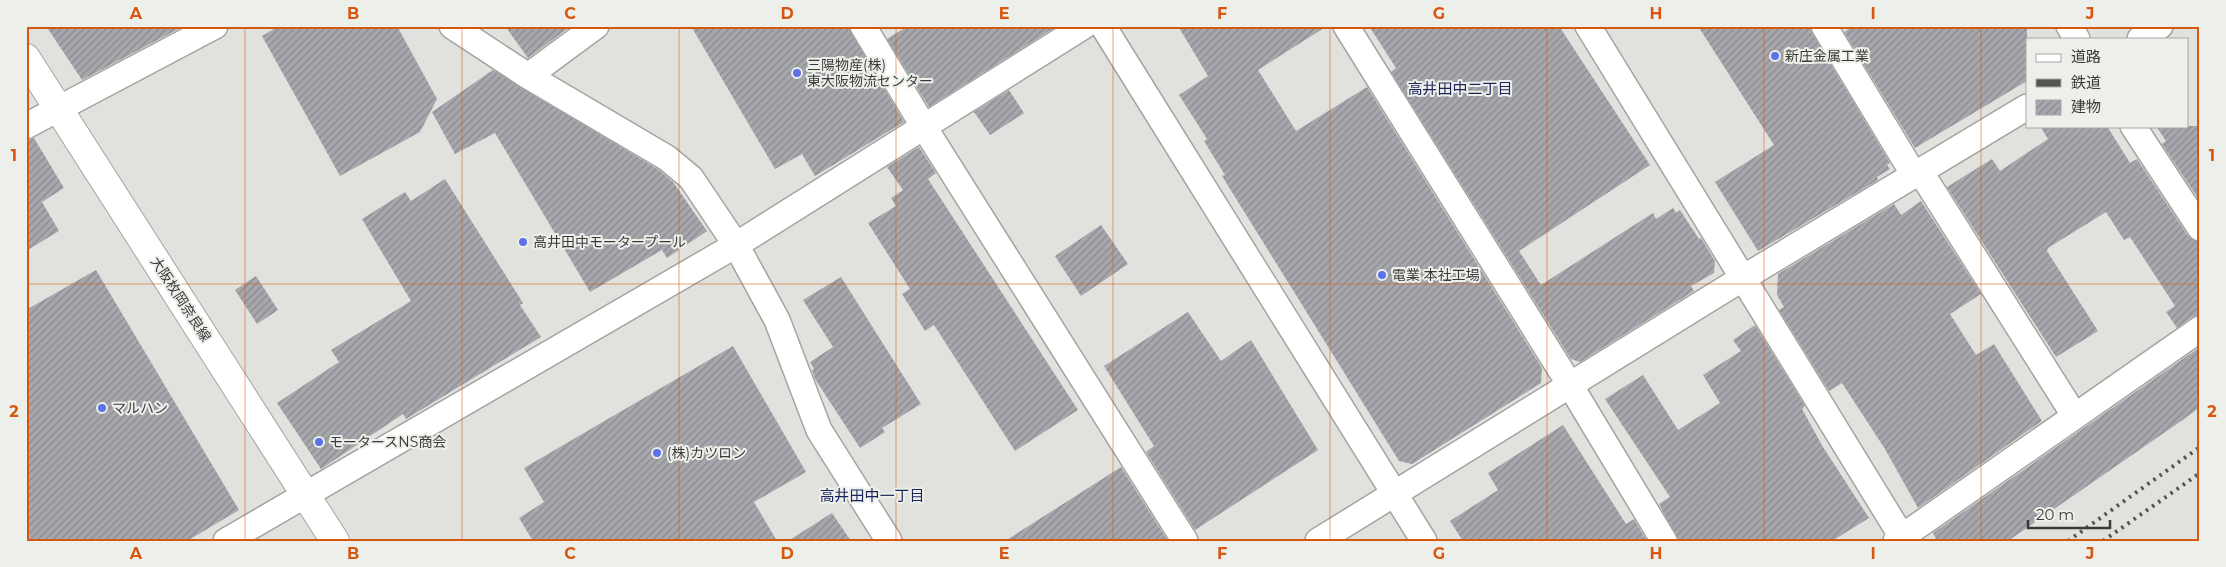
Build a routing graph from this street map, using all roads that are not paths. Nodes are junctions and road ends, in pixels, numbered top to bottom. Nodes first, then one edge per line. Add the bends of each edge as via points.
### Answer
1 (215, 26) edge
2 (452, 26) edge
3 (596, 26) edge
4 (1084, 26) edge
5 (1103, 26) edge
6 (1346, 26) edge
7 (1588, 26) edge
8 (1824, 26) edge
9 (2069, 26) edge
10 (2160, 26) edge
11 (869, 28) edge
12 (2076, 38) edge
13 (2142, 38) edge
14 (26, 58) edge
15 (528, 76) junction
16 (2026, 108) edge
17 (59, 109) junction
18 (26, 126) edge
19 (924, 127) junction
20 (2134, 128) edge
21 (1917, 173) junction
22 (2200, 228) edge
23 (736, 245) junction
24 (1743, 278) junction
25 (2200, 329) edge
26 (1570, 385) junction
27 (2074, 415) junction
28 (306, 494) junction
29 (1394, 494) junction
30 (1899, 539) edge
31 (226, 541) edge
32 (335, 541) edge
33 (889, 541) edge
34 (1185, 541) edge
35 (1318, 541) edge
36 (1424, 541) edge
37 (1664, 541) edge

1 - 17 street
2 - 15 street
3 - 15 street
4 - 19 street
5 - 29 street
6 - 26 street
7 - 24 street
8 - 21 street
9 - 12 street
10 - 13 street
11 - 19 street
14 - 17 main road, 大阪枚岡奈良線
15 - 23 street via 667,158 691,178
16 - 21 street
17 - 18 street
17 - 28 main road, 大阪枚岡奈良線
19 - 23 street
19 - 34 street
20 - 22 street
21 - 24 street
21 - 27 street
23 - 28 street
23 - 33 street via 776,320 819,430
24 - 26 street
24 - 30 street
25 - 27 street
26 - 29 street
26 - 37 street
27 - 30 street
28 - 31 street
28 - 32 main road, 大阪枚岡奈良線
29 - 35 street
29 - 36 street

